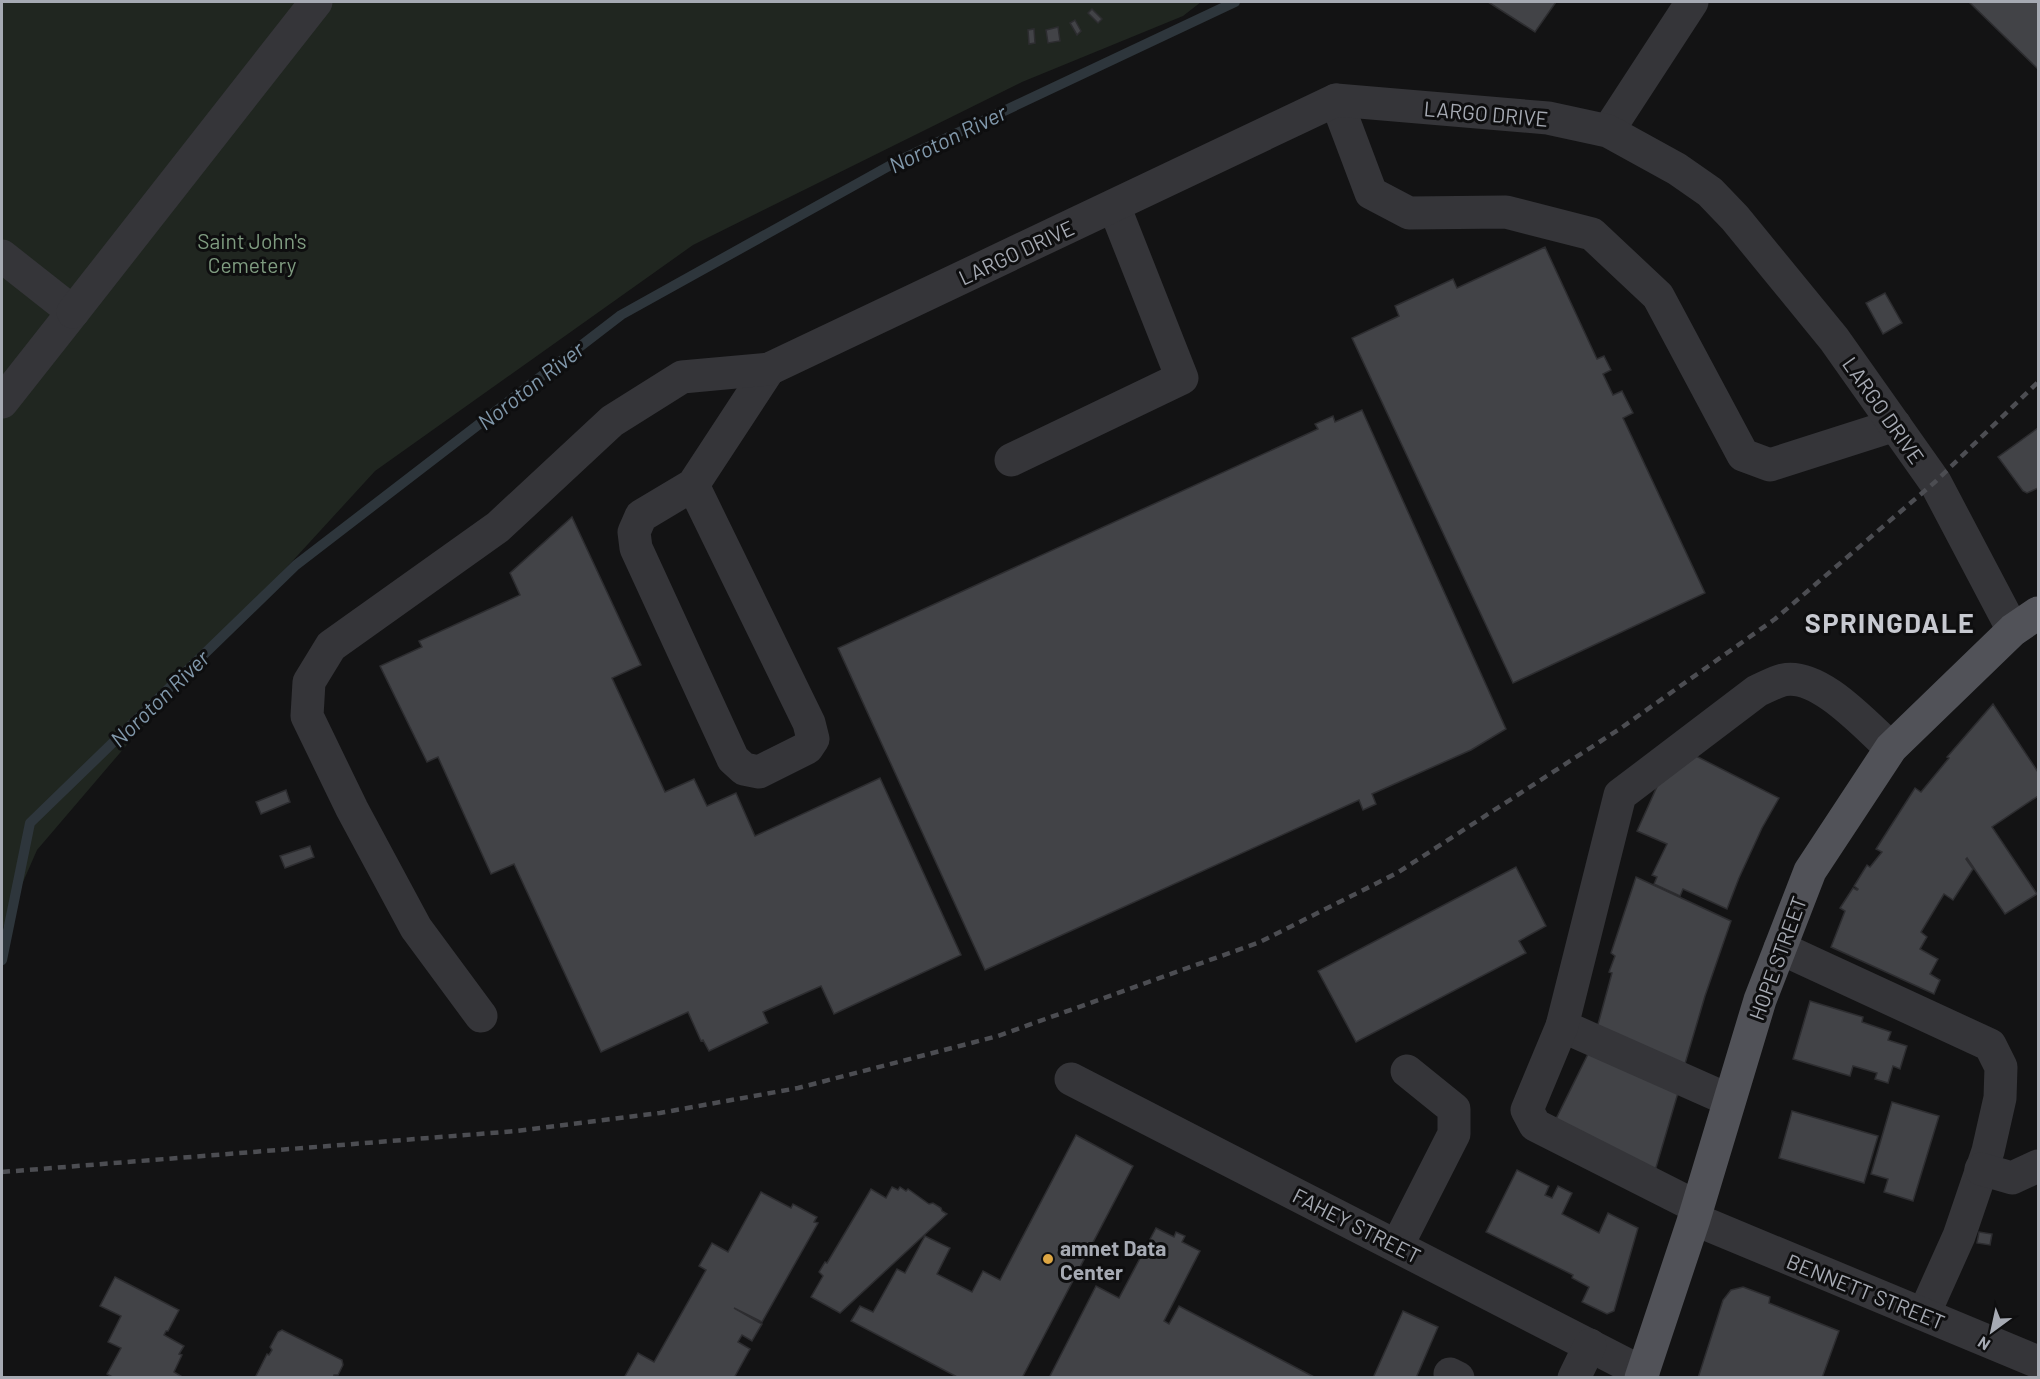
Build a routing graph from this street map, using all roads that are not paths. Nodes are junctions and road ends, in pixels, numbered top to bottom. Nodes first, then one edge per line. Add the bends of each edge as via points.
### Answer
1 (316, 2) edge
2 (1692, 2) edge
3 (1336, 100) junction
4 (1608, 131) junction
5 (1114, 206) junction
6 (2, 256) edge
7 (73, 312) junction
8 (769, 369) junction
9 (2, 402) edge
10 (1895, 425) junction
11 (1011, 460) dead end
12 (693, 485) junction
13 (2026, 622) edge
14 (1891, 748) junction
15 (1780, 948) junction
16 (481, 1016) dead end
17 (1562, 1026) junction
18 (1407, 1071) dead end
19 (1071, 1079) dead end
20 (1729, 1100) junction
21 (2038, 1166) edge
22 (1981, 1169) junction
23 (1695, 1213) junction
24 (1397, 1246) junction
25 (1924, 1314) junction
26 (1590, 1345) junction
27 (2038, 1362) edge
28 (1642, 1375) edge
29 (1574, 1377) edge

1 - 7 street
2 - 4 street
3 - 4 street, LARGO DRIVE via 1548,118
3 - 5 street, LARGO DRIVE
3 - 10 street via 1371,193 1408,213 1506,212 1592,234 1658,296 1743,455 1770,465
4 - 10 street, LARGO DRIVE via 1677,170 1716,198 1834,339
5 - 8 street, LARGO DRIVE
5 - 11 street via 1182,378
6 - 7 street
7 - 9 street
8 - 12 street
8 - 16 street via 682,377 612,422 498,526 331,646 309,682 307,716 352,809 416,928
10 - 13 street, LARGO DRIVE
12 - 12 street via 641,516 634,532 636,548 733,759 744,769 759,772 807,748 813,739 809,723
13 - 14 main road, HOPE STREET
14 - 15 main road, HOPE STREET via 1810,871
14 - 17 street via 1838,700 1804,680 1784,680 1757,691 1620,795
15 - 20 main road, HOPE STREET
15 - 22 street via 1990,1045 2001,1068 2000,1098
17 - 20 street
17 - 23 street, BENNETT STREET via 1527,1110 1535,1125
18 - 24 street via 1454,1109 1454,1134
19 - 24 street, FAHEY STREET
20 - 23 main road, HOPE STREET
21 - 22 street via 2012,1178
22 - 25 street via 1959,1236
23 - 25 street, BENNETT STREET
23 - 28 main road, HOPE STREET
24 - 26 street, FAHEY STREET
25 - 27 street, BENNETT STREET
26 - 28 street, FAHEY STREET
26 - 29 street

